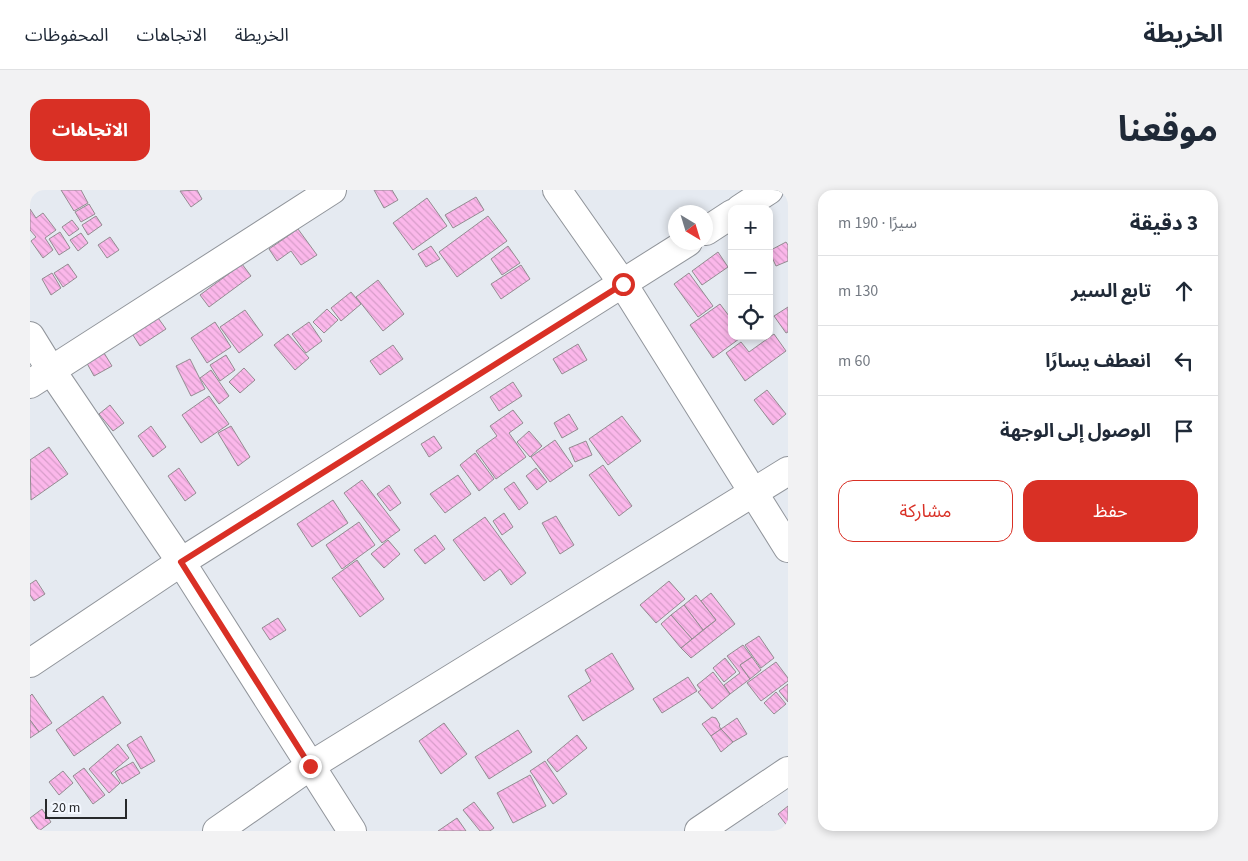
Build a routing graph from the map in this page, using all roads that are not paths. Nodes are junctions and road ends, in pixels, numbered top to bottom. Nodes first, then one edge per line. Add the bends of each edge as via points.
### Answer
1 (332, 190) edge
2 (557, 190) edge
3 (769, 190) edge
4 (746, 205) edge
5 (728, 217) edge
6 (713, 226) edge
7 (676, 250) edge
8 (623, 284) junction
9 (30, 336) edge
10 (40, 377) edge
11 (788, 471) edge
12 (752, 493) junction
13 (788, 548) edge
14 (181, 562) junction
15 (30, 663) edge
16 (310, 766) junction
17 (788, 772) edge
18 (217, 831) edge
19 (352, 831) edge
20 (699, 831) edge

1 - 10 street
2 - 8 street
3 - 4 street
5 - 6 street
7 - 8 street
8 - 12 street
8 - 14 street
9 - 10 street
10 - 14 street
11 - 12 street
12 - 13 street
12 - 16 street
14 - 15 street
14 - 16 street
16 - 18 street
16 - 19 street
17 - 20 street

